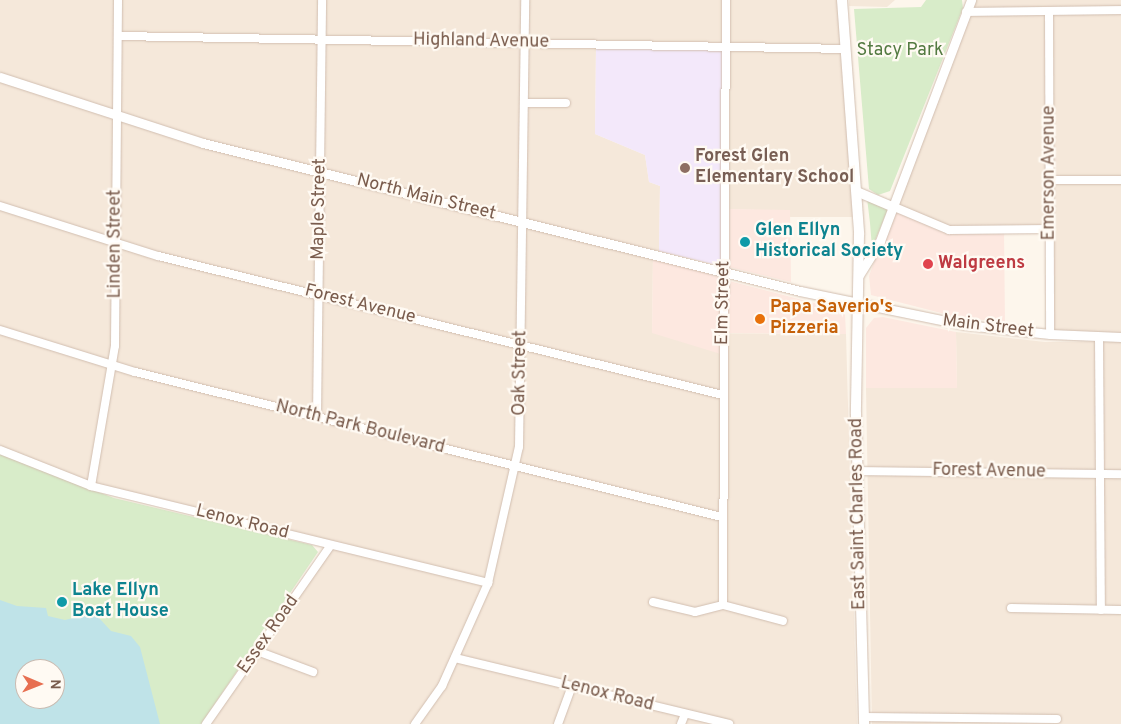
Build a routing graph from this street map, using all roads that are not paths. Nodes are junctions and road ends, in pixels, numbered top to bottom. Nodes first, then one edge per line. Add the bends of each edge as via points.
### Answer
1 (118, 0) edge
2 (322, 0) edge
3 (525, 0) edge
4 (726, 0) edge
5 (842, 0) edge
6 (971, 0) edge
7 (1121, 10) edge
8 (966, 12) junction
9 (1049, 12) junction
10 (118, 36) junction
11 (322, 40) junction
12 (525, 43) junction
13 (726, 46) junction
14 (845, 49) junction
15 (0, 77) edge
16 (524, 102) junction
17 (566, 103) dead end
18 (117, 117) junction
19 (320, 172) junction
20 (1050, 180) junction
21 (1121, 180) edge
22 (856, 191) junction
23 (0, 206) edge
24 (892, 206) junction
25 (524, 221) junction
26 (1050, 229) junction
27 (116, 242) junction
28 (724, 272) junction
29 (858, 275) junction
30 (319, 295) junction
31 (857, 304) junction
32 (0, 330) edge
33 (1050, 334) junction
34 (1099, 337) junction
35 (1121, 337) edge
36 (521, 344) junction
37 (113, 366) junction
38 (723, 395) junction
39 (317, 417) junction
40 (0, 450) edge
41 (516, 466) junction
42 (857, 470) junction
43 (1098, 474) junction
44 (1121, 474) edge
45 (92, 486) junction
46 (722, 517) junction
47 (331, 545) junction
48 (488, 583) junction
49 (653, 602) dead end
50 (722, 605) junction
51 (1011, 608) dead end
52 (1101, 610) junction
53 (1121, 610) edge
54 (783, 621) dead end
55 (257, 652) junction
56 (455, 658) junction
57 (313, 672) dead end
58 (572, 686) junction
59 (685, 714) junction
60 (1057, 719) dead end
61 (864, 721) edge
62 (206, 724) edge
63 (415, 724) edge
64 (558, 724) edge
65 (682, 724) edge
66 (729, 724) edge

1 - 10 street, Linden Street
2 - 11 street, Maple Street
3 - 12 street, Oak Street
4 - 13 street, Elm Street
5 - 14 main road, East Saint Charles Road
6 - 8 street
7 - 9 street
8 - 9 street
8 - 24 street
9 - 20 street, Emerson Avenue
10 - 11 street, Highland Avenue
10 - 18 street, Linden Street
11 - 12 street, Highland Avenue
11 - 19 street, Maple Street
12 - 13 street, Highland Avenue
12 - 16 street, Oak Street
13 - 14 street, Highland Avenue
13 - 28 street, Elm Street
14 - 22 main road, East Saint Charles Road
15 - 18 street, North Main Street
16 - 17 street
16 - 25 street, Oak Street
18 - 19 street, North Main Street via 203,143
18 - 27 street, Linden Street
19 - 25 street, North Main Street
19 - 30 street, Maple Street
20 - 21 street
20 - 26 street, Emerson Avenue
22 - 24 street
22 - 29 main road, East Saint Charles Road
23 - 27 street, Forest Avenue
24 - 26 street via 949,230
24 - 29 street via 875,252
25 - 28 street, North Main Street
25 - 36 street, Oak Street
26 - 33 street, Emerson Avenue
27 - 30 street, Forest Avenue via 158,256
27 - 37 street, Linden Street
28 - 31 street, North Main Street
28 - 38 street, Elm Street
29 - 31 main road, East Saint Charles Road
30 - 36 street, Forest Avenue
30 - 39 street, Maple Street
31 - 33 street, Main Street via 954,324
31 - 42 main road, East Saint Charles Road
32 - 37 street, North Park Boulevard
33 - 34 street, Main Street
34 - 35 street, Main Street
34 - 43 street
36 - 38 street, Forest Avenue
36 - 41 street, Oak Street via 520,447
37 - 39 street, North Park Boulevard
37 - 45 street, Linden Street
38 - 46 street, Elm Street
39 - 41 street, North Park Boulevard
40 - 45 street, Lenox Road
41 - 46 street, North Park Boulevard
41 - 48 street, Oak Street
42 - 43 street, Forest Avenue
42 - 61 main road, East Saint Charles Road
43 - 44 street, Forest Avenue
43 - 52 street
45 - 47 street, Lenox Road
46 - 50 street, Elm Street
47 - 48 street, Lenox Road
47 - 55 street, Essex Road
48 - 56 street, Oak Street
49 - 50 street via 695,612
50 - 54 street
51 - 52 street
52 - 53 street
55 - 57 street
55 - 62 street, Essex Road
56 - 58 street, Lenox Road
56 - 63 street, Oak Street via 442,686
58 - 59 street, Lenox Road
58 - 64 street
59 - 65 street
59 - 66 street, Lenox Road
60 - 61 street

